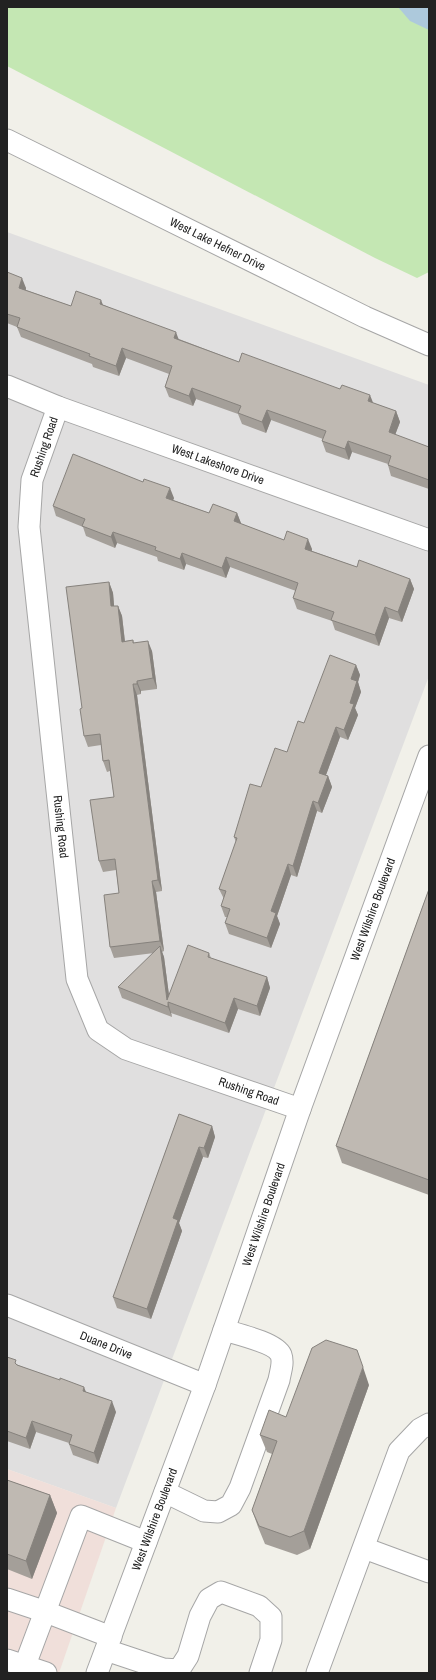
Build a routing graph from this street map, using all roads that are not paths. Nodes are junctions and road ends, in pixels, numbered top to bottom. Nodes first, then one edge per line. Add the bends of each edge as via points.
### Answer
1 (7, 140) edge
2 (429, 345) edge
3 (7, 386) edge
4 (58, 407) junction
5 (429, 540) edge
6 (429, 756) edge
7 (300, 1109) junction
8 (7, 1305) edge
9 (224, 1330) junction
10 (206, 1385) junction
11 (429, 1424) edge
12 (165, 1492) junction
13 (146, 1542) junction
14 (364, 1548) junction
15 (429, 1572) edge
16 (7, 1599) edge
17 (46, 1612) junction
18 (108, 1643) junction
19 (16, 1663) edge
20 (46, 1673) edge
21 (97, 1673) edge
22 (260, 1673) edge
23 (317, 1673) edge

1 - 2 street, West Lake Hefner Drive via 365,317
3 - 4 street, West Lakeshore Drive
4 - 5 street, West Lakeshore Drive
4 - 7 street, Rushing Road via 32,480 29,527 77,979 98,1030 126,1049
6 - 7 street, West Wilshire Boulevard
7 - 9 street, West Wilshire Boulevard
8 - 10 street, Duane Drive
9 - 10 street, West Wilshire Boulevard
9 - 12 street via 259,1341 275,1349 281,1356 279,1380 243,1480 231,1505 218,1512 204,1512
10 - 12 street, West Wilshire Boulevard
11 - 14 street via 420,1429 399,1451
12 - 13 street, West Wilshire Boulevard
13 - 17 street via 81,1516
13 - 18 street, West Wilshire Boulevard
14 - 15 street
14 - 23 street
16 - 17 street
17 - 18 street
17 - 19 street
18 - 21 street, West Wilshire Boulevard
18 - 22 street via 163,1669 180,1670 188,1656 200,1616 209,1599 221,1592 259,1606 271,1617 271,1640
19 - 20 street

